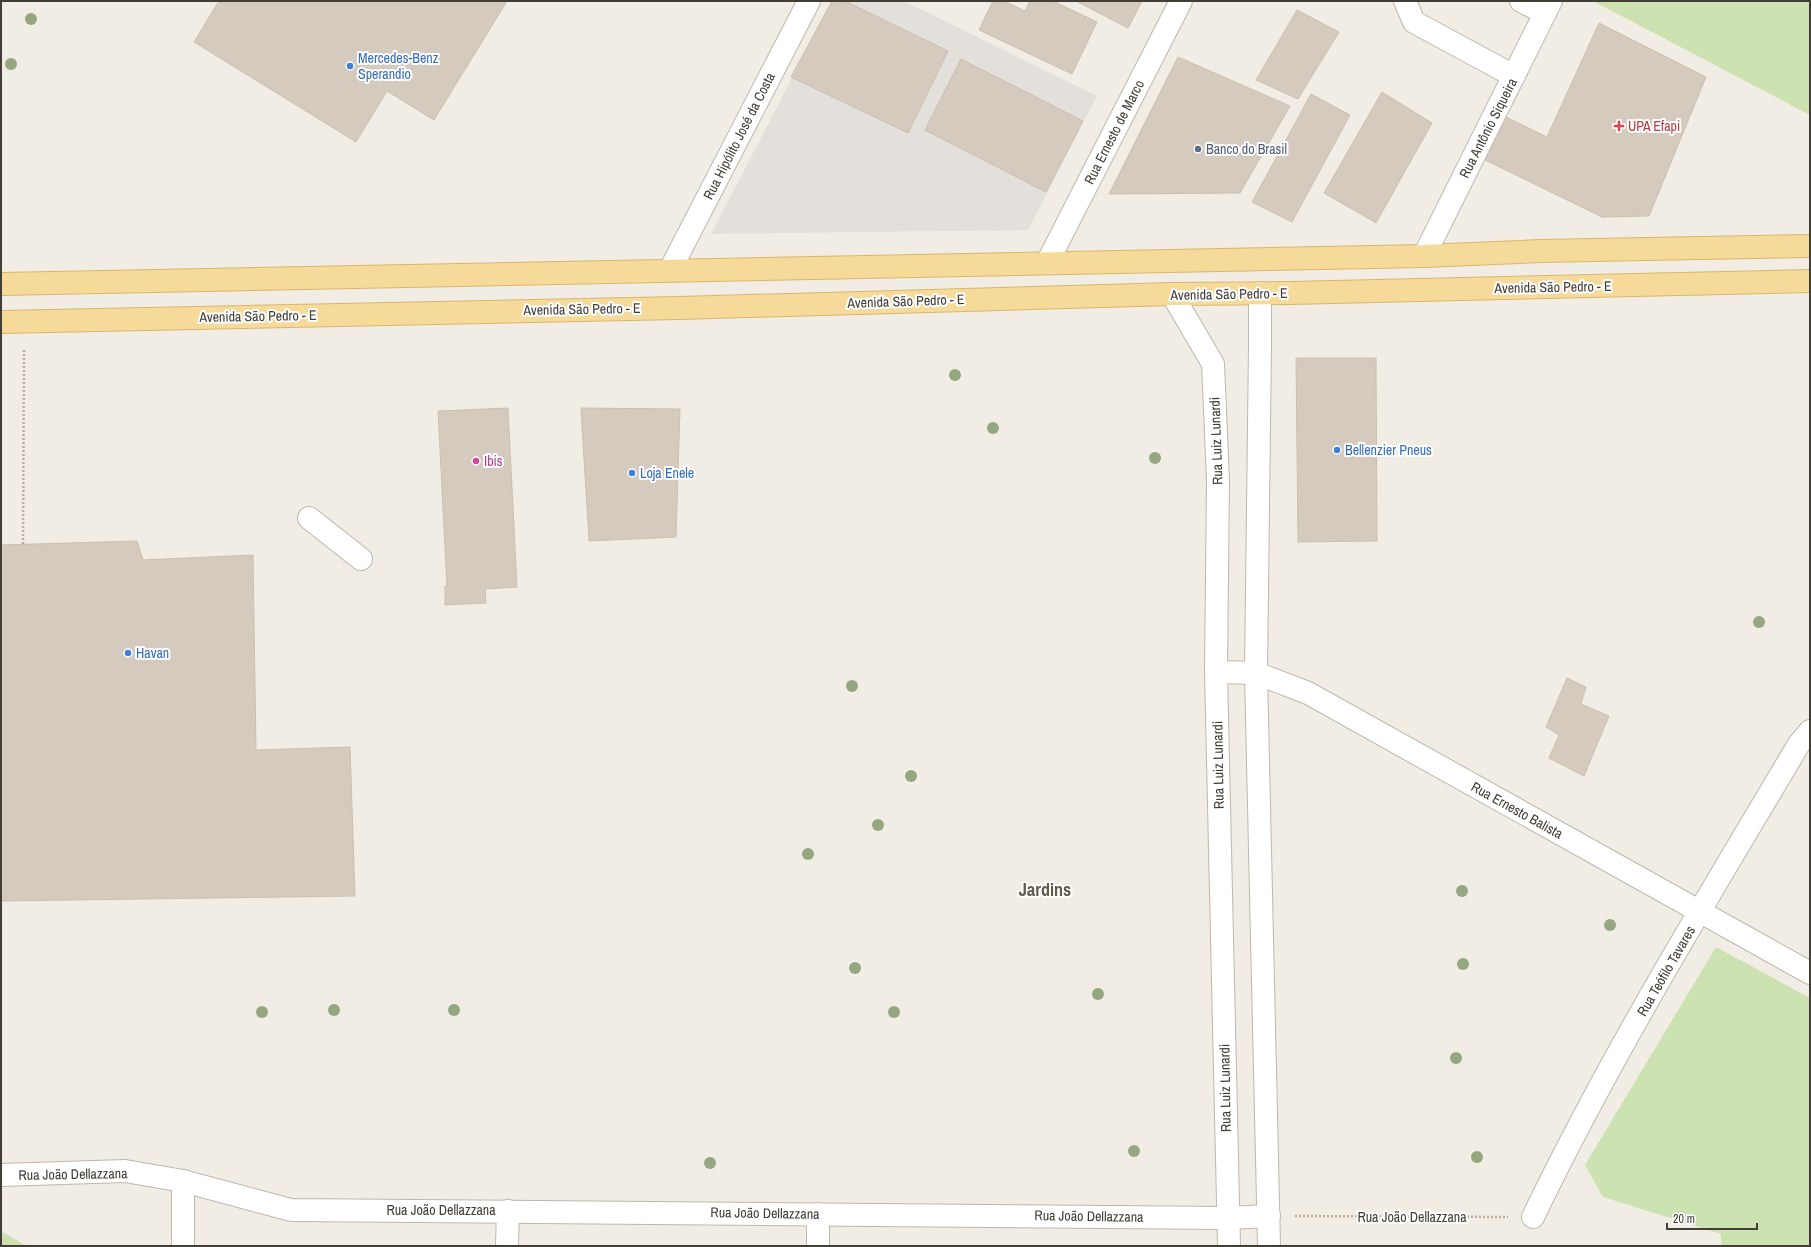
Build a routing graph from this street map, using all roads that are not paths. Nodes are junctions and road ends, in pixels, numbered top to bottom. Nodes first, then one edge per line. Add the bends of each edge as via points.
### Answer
1 (809, 1) edge
2 (1181, 1) edge
3 (1405, 1) edge
4 (1521, 1) edge
5 (1548, 7) edge
6 (1514, 76) junction
7 (1810, 246) edge
8 (1424, 256) junction
9 (1047, 263) junction
10 (670, 270) junction
11 (1810, 281) edge
12 (1, 284) edge
13 (1260, 293) junction
14 (1172, 294) junction
15 (1, 322) edge
16 (309, 518) dead end
17 (361, 559) dead end
18 (1216, 672) junction
19 (1256, 673) junction
20 (1810, 731) edge
21 (1700, 911) junction
22 (1810, 973) edge
23 (1, 1175) edge
24 (183, 1181) junction
25 (508, 1211) junction
26 (818, 1214) junction
27 (1268, 1216) junction
28 (1533, 1217) road end
29 (1228, 1218) junction
30 (182, 1246) edge
31 (507, 1246) edge
32 (818, 1246) edge
33 (1229, 1246) edge
34 (1269, 1246) edge

1 - 10 street, Rua Hipólito José da Costa
2 - 9 street, Rua Ernesto de Marco
3 - 6 street via 1414,22
4 - 5 street
5 - 6 street, Rua Antônio Siqueira
6 - 8 street, Rua Antônio Siqueira
7 - 8 main road via 1549,250
8 - 9 main road
9 - 10 main road
10 - 12 main road
11 - 13 main road, Avenida São Pedro - E
13 - 14 main road, Avenida São Pedro - E
13 - 19 street
14 - 15 main road, Avenida São Pedro - E via 680,308
14 - 18 street, Rua Luiz Lunardi via 1213,364 1218,480
16 - 17 street
18 - 19 street, Rua Ernesto Balista
18 - 29 street, Rua Luiz Lunardi
19 - 21 street, Rua Ernesto Balista via 1308,693
19 - 27 street
20 - 21 street, Rua Teófilo Tavares via 1799,744
21 - 22 street, Rua Ernesto Balista
21 - 28 street, Rua Teófilo Tavares via 1599,1088
23 - 24 street, Rua João Dellazzana via 125,1171
24 - 25 street, Rua João Dellazzana via 291,1210
24 - 30 street
25 - 26 street, Rua João Dellazzana
25 - 31 street
26 - 29 street, Rua João Dellazzana
26 - 32 street
27 - 29 street, Rua João Dellazzana
27 - 34 street
29 - 33 street, Rua Luiz Lunardi

